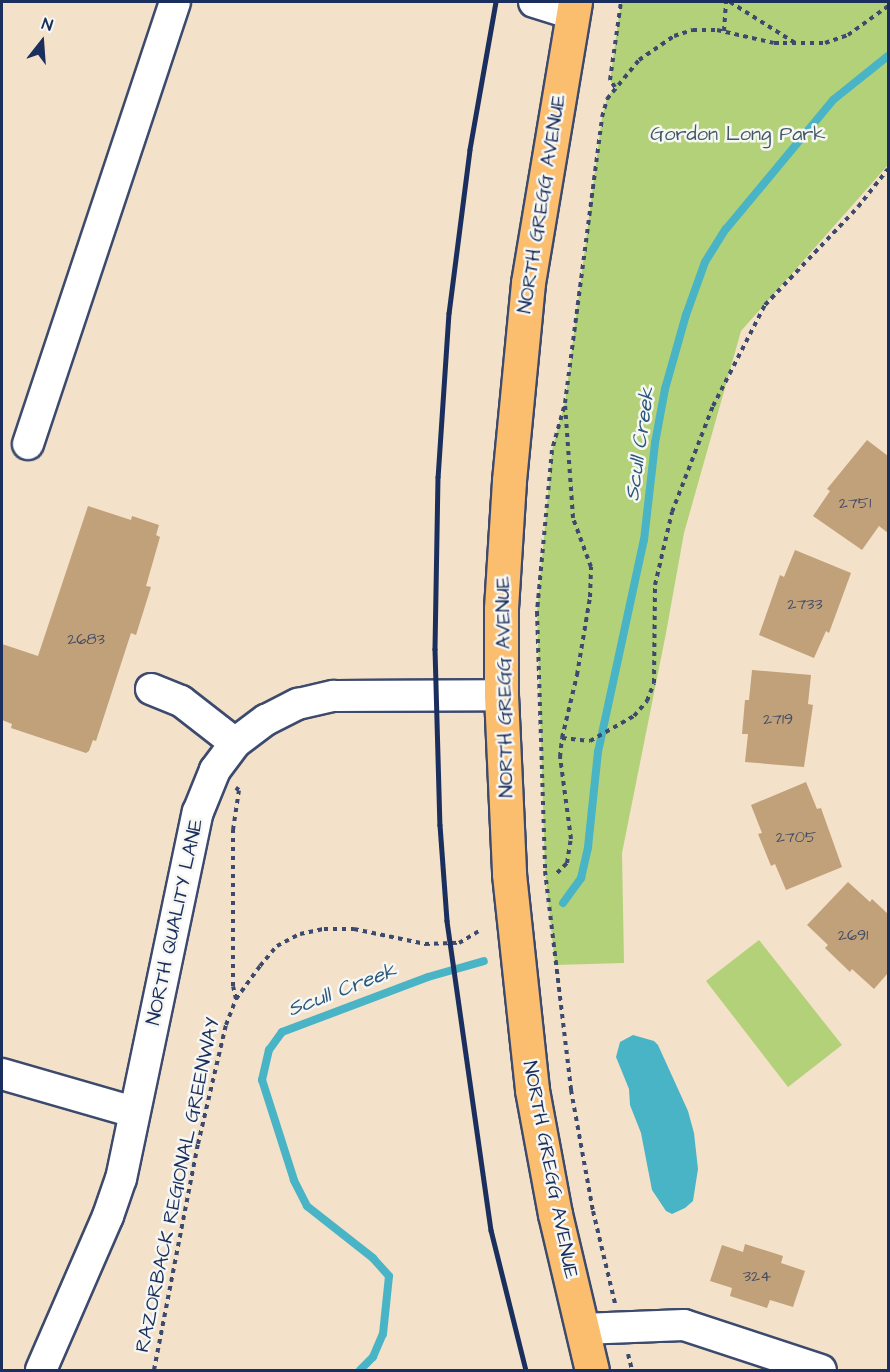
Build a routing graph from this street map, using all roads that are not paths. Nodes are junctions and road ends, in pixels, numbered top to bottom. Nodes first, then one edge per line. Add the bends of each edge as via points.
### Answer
1 (175, 2) edge
2 (534, 2) edge
3 (574, 8) edge
4 (28, 444) dead end
5 (151, 689) dead end
6 (501, 695) junction
7 (235, 743) junction
8 (2, 1074) edge
9 (134, 1112) junction
10 (582, 1329) junction
11 (41, 1371) edge
12 (592, 1371) edge
13 (821, 1371) edge

1 - 4 street
2 - 3 street
3 - 6 main road, NORTH GREGG AVENUE via 528,283 509,482 501,609
5 - 7 street via 181,701
6 - 7 street, NORTH QUALITY LANE via 334,696 298,704 266,720
6 - 10 main road, NORTH GREGG AVENUE via 509,874 531,1090
7 - 9 street, NORTH QUALITY LANE via 215,770 198,812
8 - 9 street
9 - 11 street, NORTH QUALITY LANE via 121,1179 108,1216
10 - 12 main road, NORTH GREGG AVENUE
10 - 13 street via 684,1325

